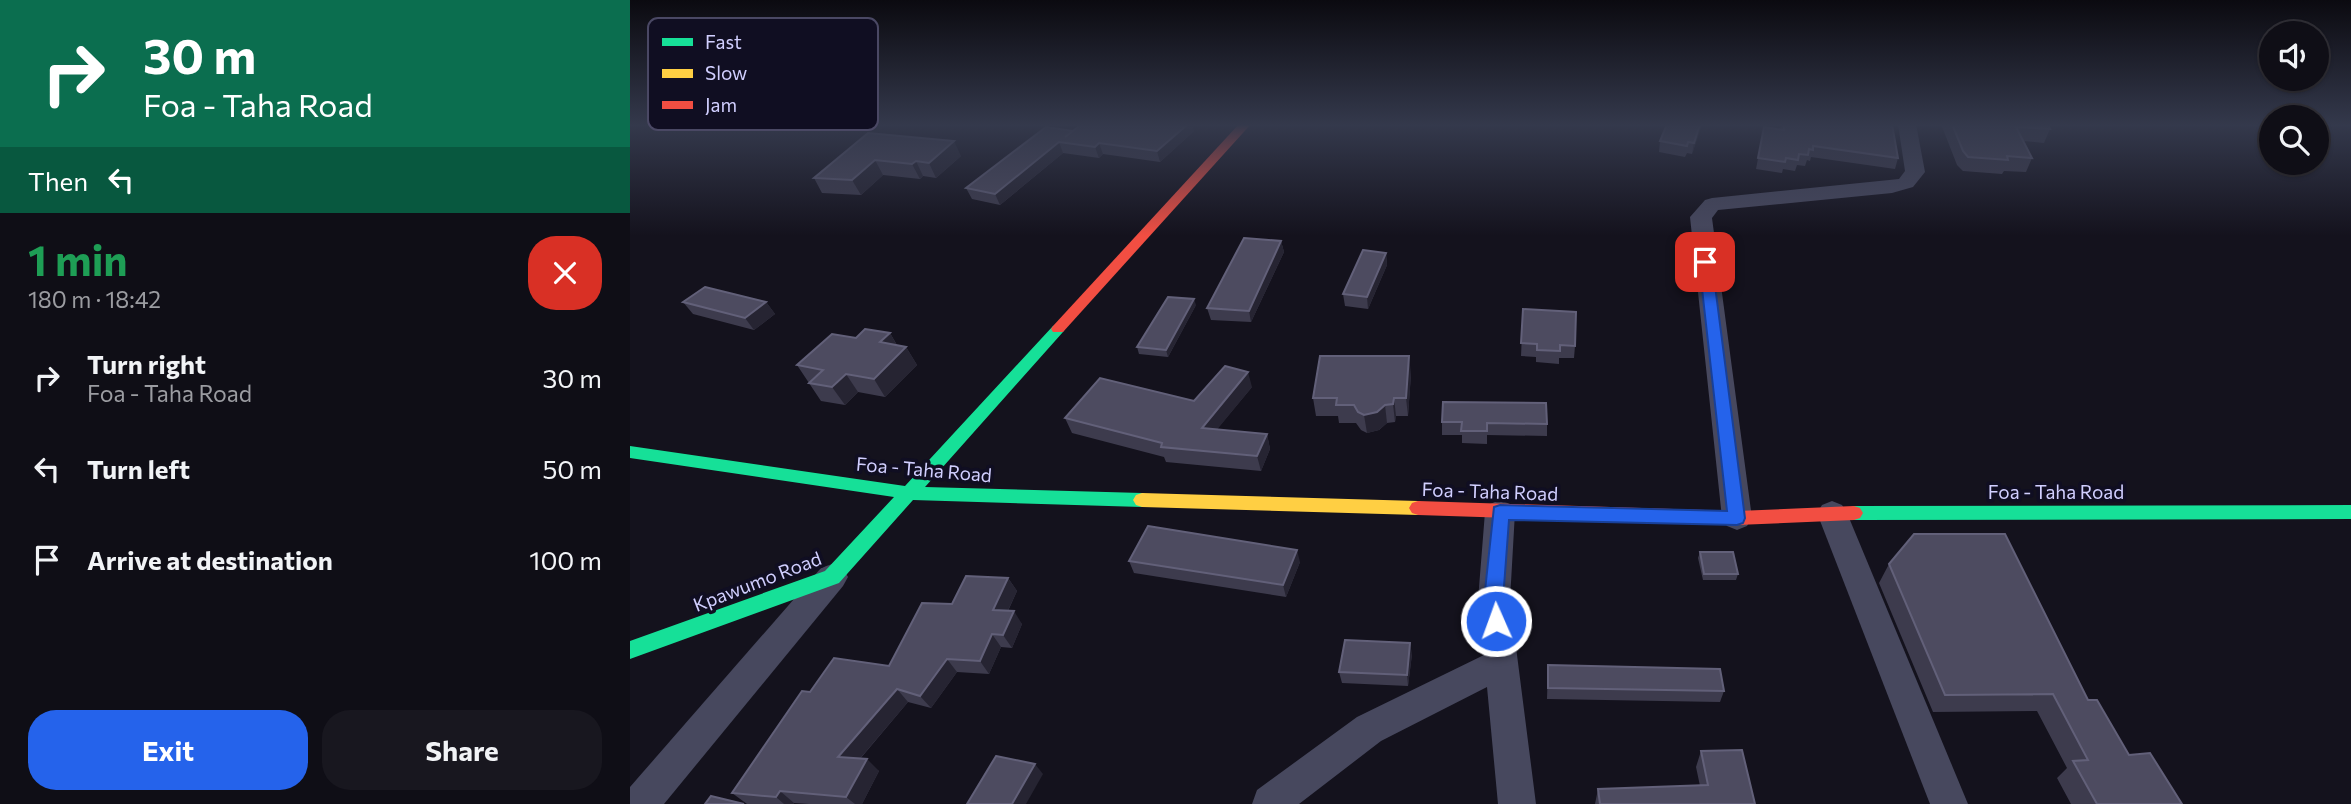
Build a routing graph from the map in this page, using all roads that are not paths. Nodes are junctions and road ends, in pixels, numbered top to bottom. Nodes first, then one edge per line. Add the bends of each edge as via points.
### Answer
1 (1209, 162) edge
2 (1913, 162) edge
3 (630, 452) edge
4 (909, 493) junction
5 (1500, 512) junction
6 (2351, 512) edge
7 (1832, 513) junction
8 (1737, 518) junction
9 (832, 577) junction
10 (630, 650) edge
11 (1501, 663) junction
12 (1270, 803) edge
13 (640, 804) edge
14 (1517, 804) edge
15 (1949, 804) edge

1 - 4 street, Kpawumo Road
2 - 8 street via 1915,172 1906,183 1892,187 1712,204 1701,217
3 - 4 street, Foa - Taha Road
4 - 5 street, Foa - Taha Road
4 - 9 street, Kpawumo Road
5 - 8 street, Foa - Taha Road
5 - 11 street via 1494,600
6 - 7 street, Foa - Taha Road
7 - 8 street, Foa - Taha Road
7 - 15 street
9 - 10 street, Kpawumo Road
9 - 13 street
11 - 12 street via 1369,729
11 - 14 street

